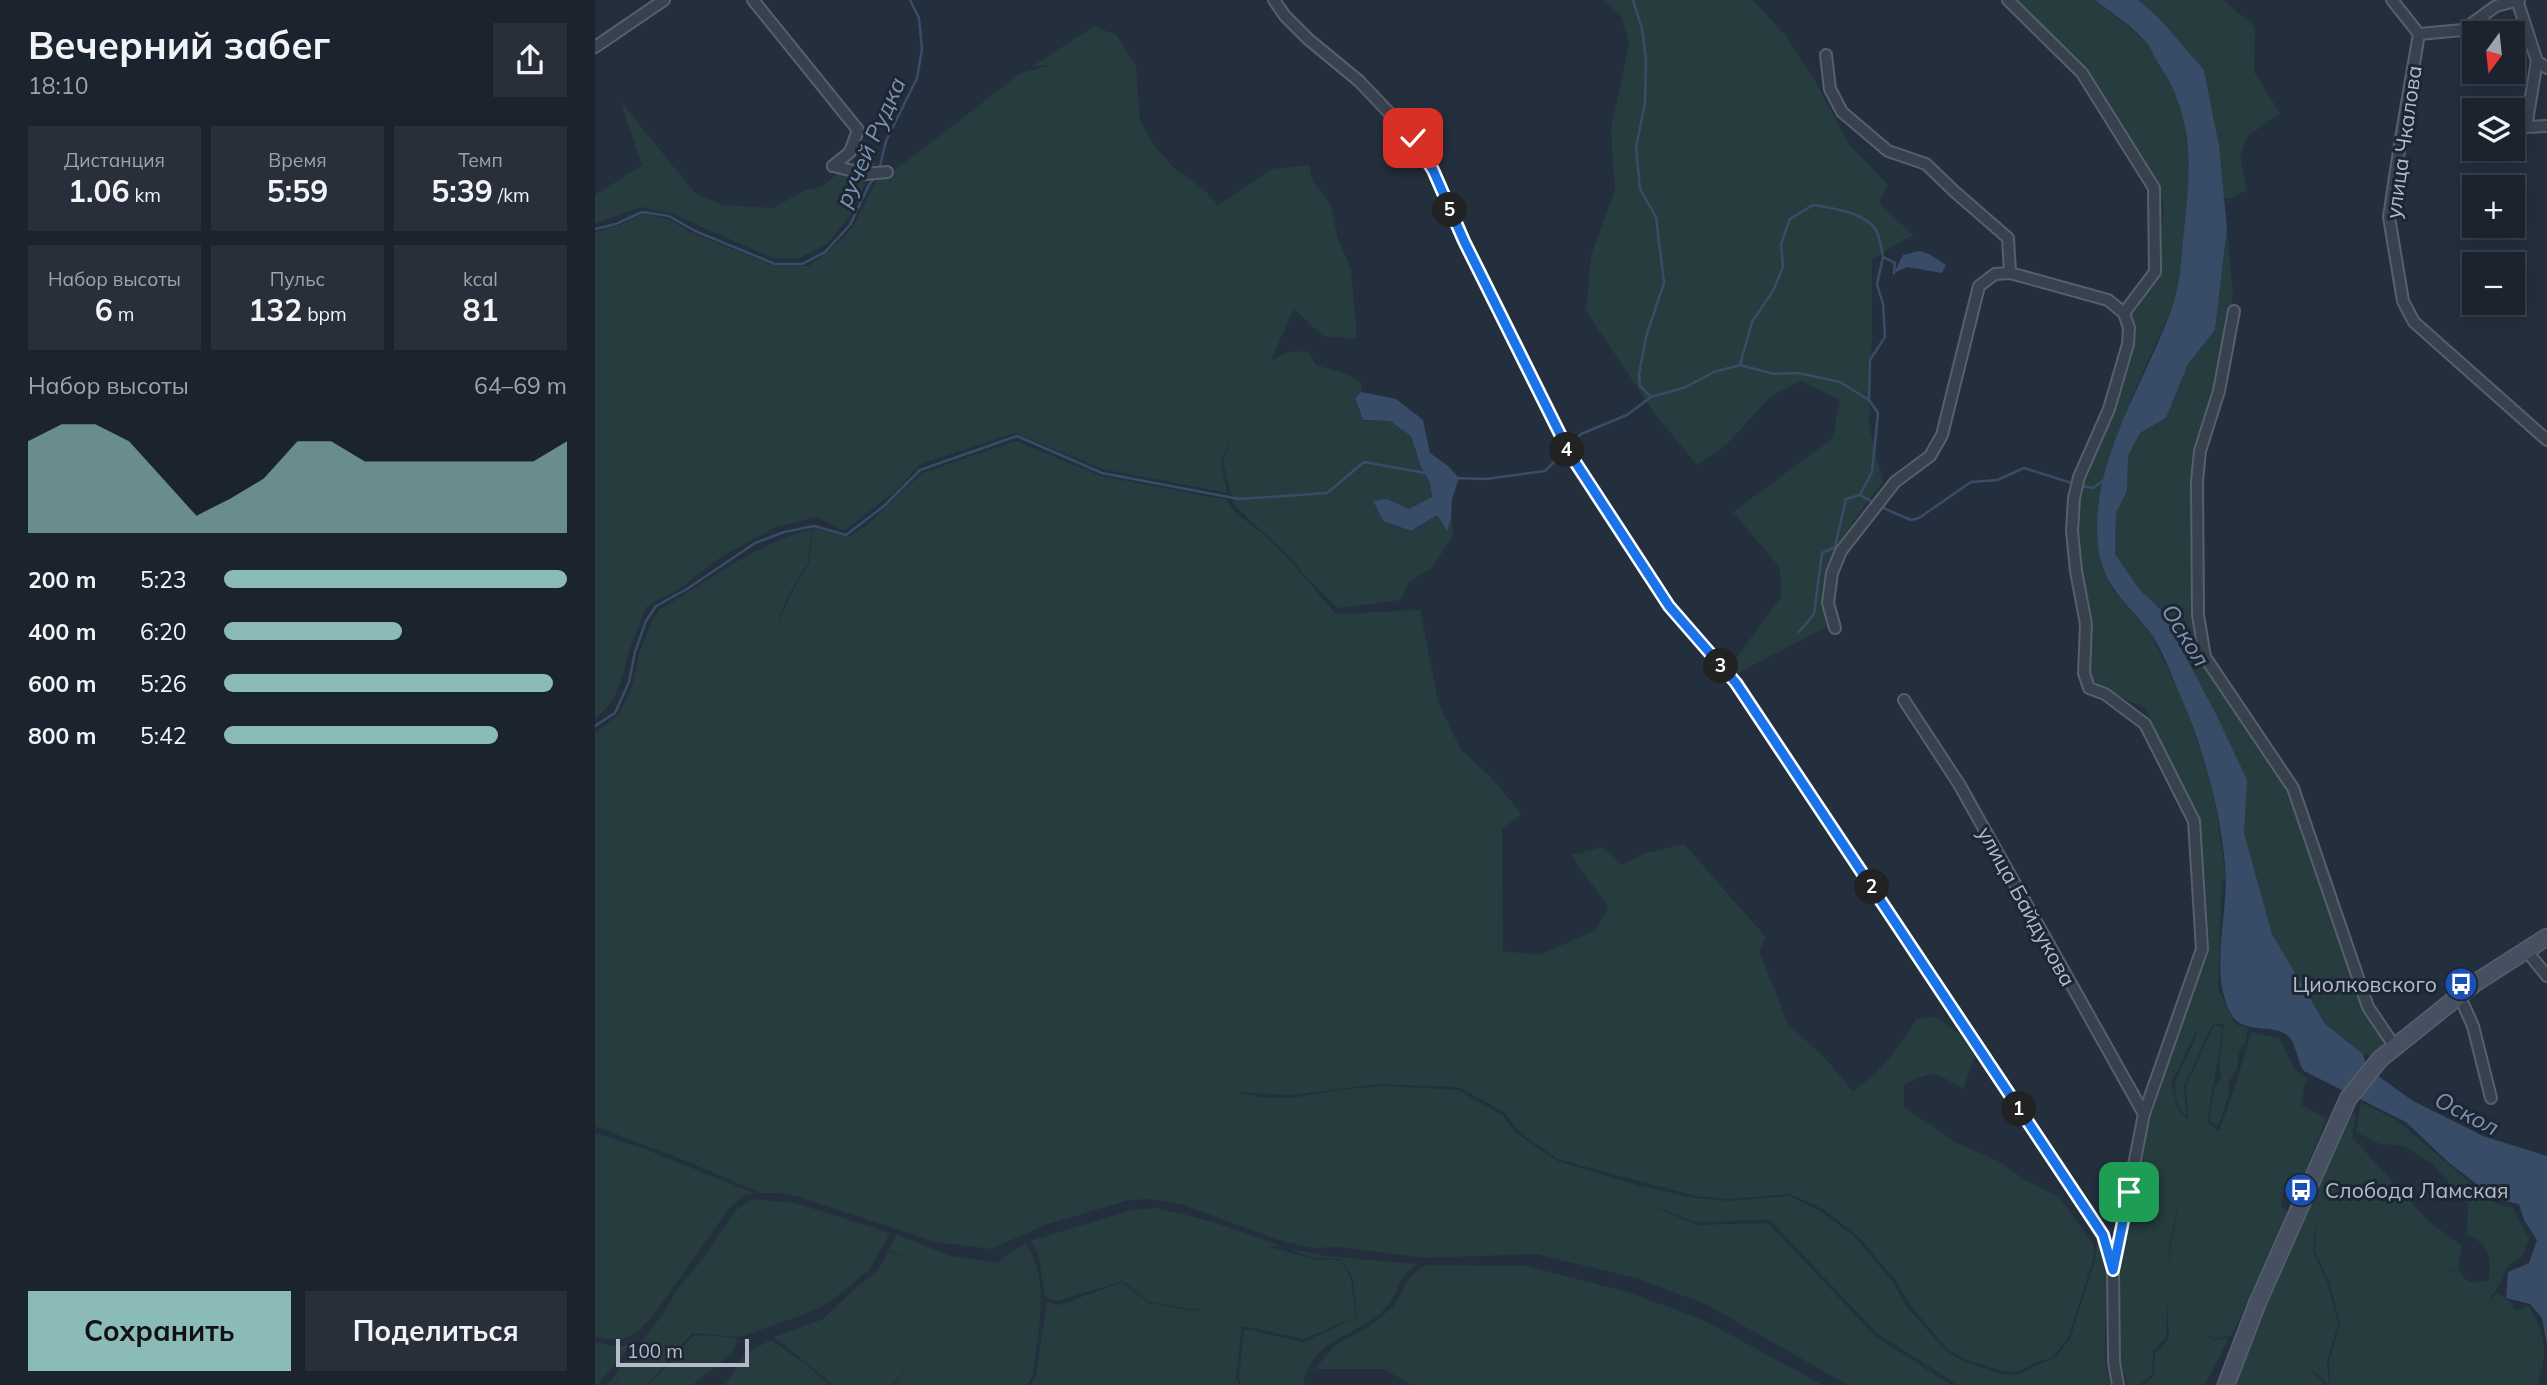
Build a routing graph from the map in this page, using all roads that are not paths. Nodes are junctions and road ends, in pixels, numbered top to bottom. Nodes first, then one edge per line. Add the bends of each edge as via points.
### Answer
1 (664, 0) edge
2 (754, 0) edge
3 (1274, 0) edge
4 (2008, 0) edge
5 (2392, 0) edge
6 (2518, 0) edge
7 (2493, 3) edge
8 (2419, 34) junction
9 (595, 47) edge
10 (1826, 55) dead end
11 (2537, 61) junction
12 (2547, 68) edge
13 (2547, 126) edge
14 (887, 172) dead end
15 (2010, 273) junction
16 (2234, 311) dead end
17 (2123, 313) junction
18 (2547, 440) edge
19 (1835, 628) dead end
20 (1904, 700) dead end
21 (2547, 937) edge
22 (2526, 950) junction
23 (2547, 975) edge
24 (2459, 995) junction
25 (2395, 1048) junction
26 (2491, 1098) dead end
27 (2144, 1114) junction
28 (2113, 1270) junction
29 (2118, 1385) edge
30 (2226, 1385) edge

1 - 9 street
2 - 14 street via 858,130 850,152 833,166 866,174
3 - 28 street via 1293,24 1359,80 1413,138 1433,170 1562,442 1669,606 1744,695 2103,1235
4 - 17 street via 2082,73 2154,188 2155,272
5 - 8 street
6 - 7 street
6 - 11 street
7 - 8 street via 2463,30
8 - 18 street, улица Чкалова via 2389,217 2403,301 2414,322
10 - 15 street via 1830,89 1842,112 1888,151 1926,164 2008,238
11 - 12 street
11 - 13 street via 2526,127
15 - 17 street via 2108,300
15 - 19 street via 1995,274 1979,286 1942,435 1930,456 1895,482 1841,551 1828,603
16 - 25 street via 2219,391 2199,461 2198,615 2205,657 2293,788 2368,1007
17 - 27 street via 2129,328 2128,344 2109,409 2074,498 2072,531 2086,624 2084,673 2089,688 2105,694 2145,724 2194,821 2202,949
20 - 27 street, улица Байдукова via 1959,784
21 - 22 main road
22 - 23 street
22 - 24 main road
24 - 25 main road
24 - 26 street via 2473,1026
25 - 30 main road via 2371,1068 2348,1099
27 - 28 street
28 - 29 street

